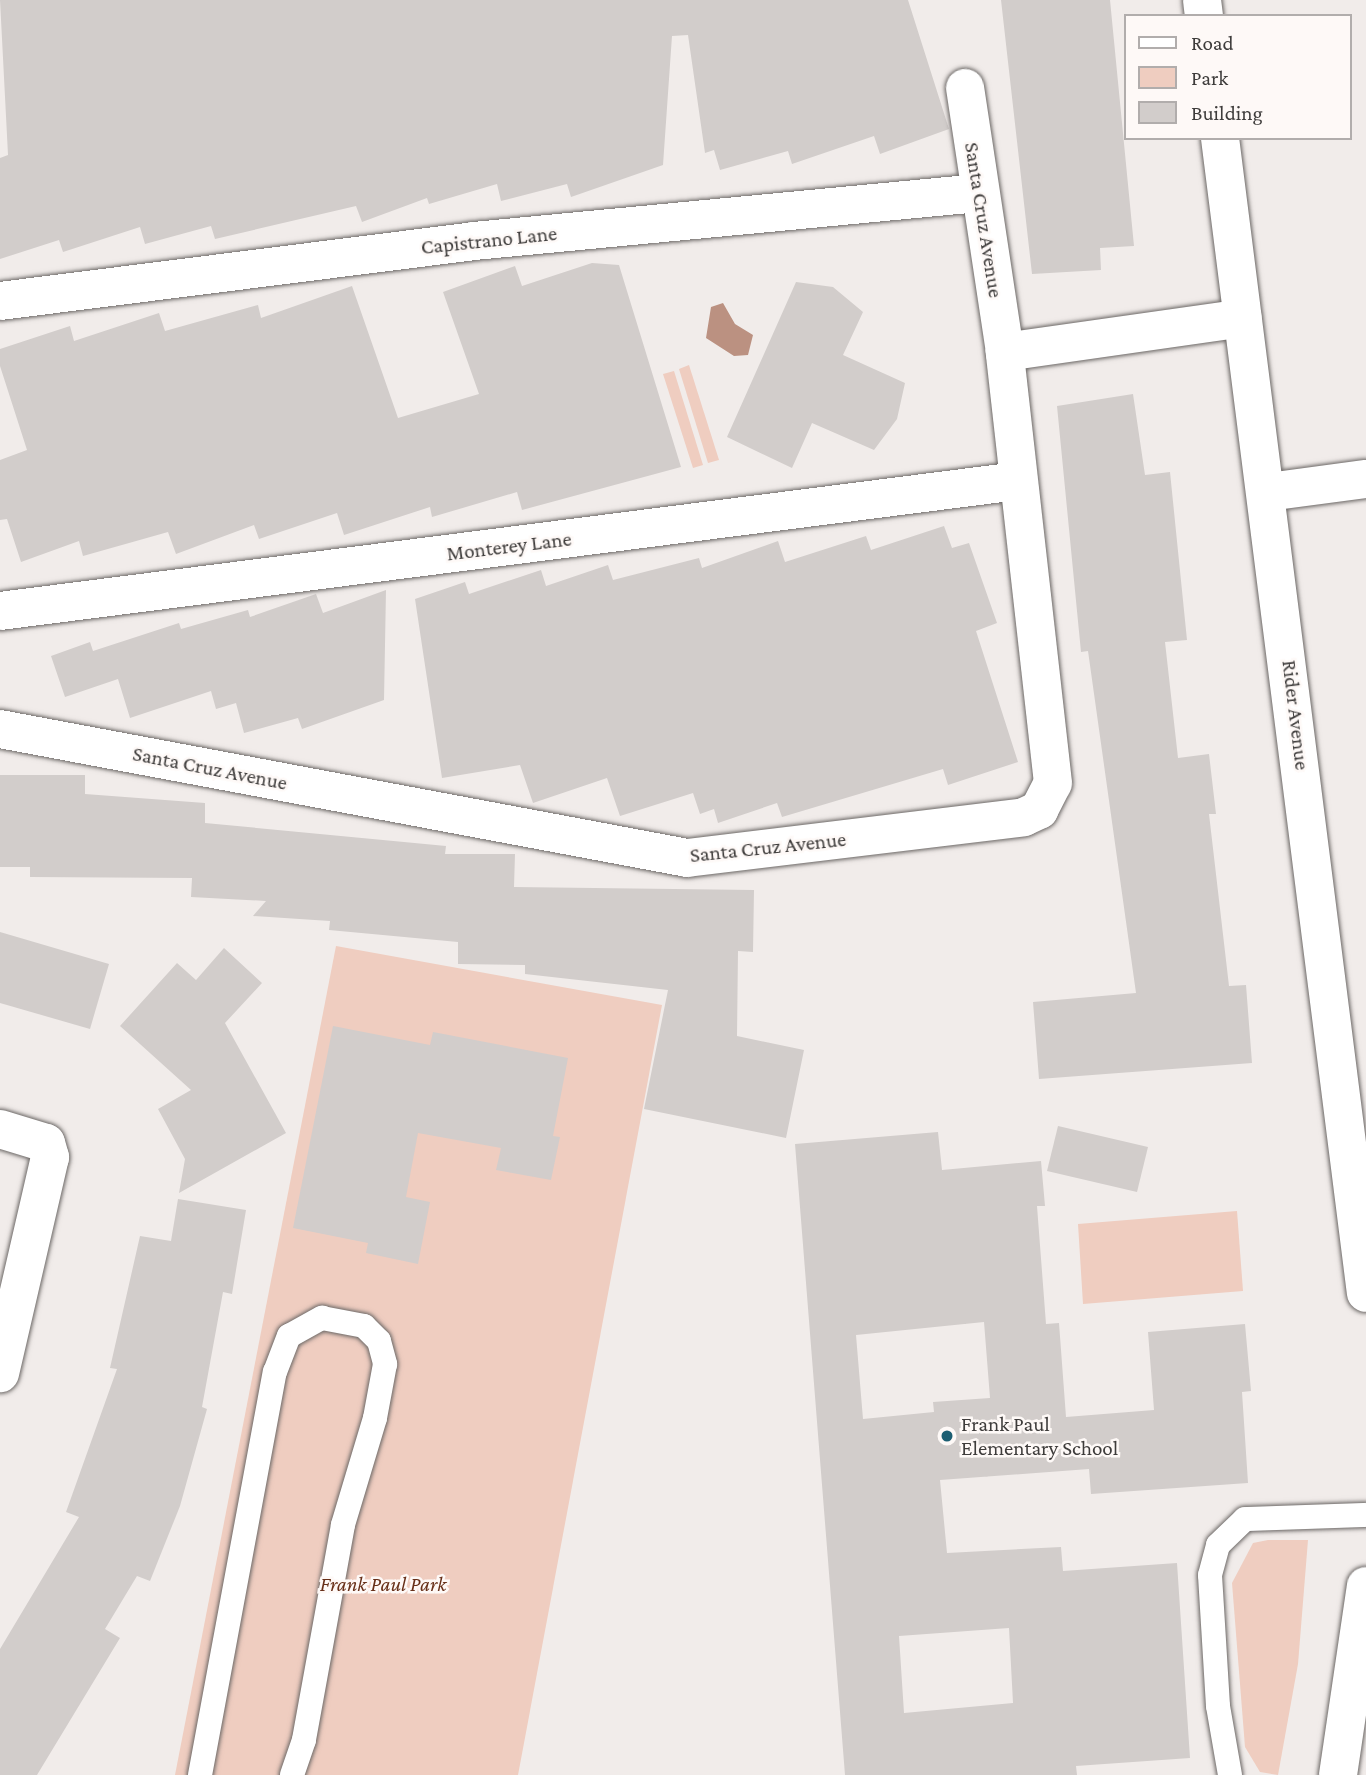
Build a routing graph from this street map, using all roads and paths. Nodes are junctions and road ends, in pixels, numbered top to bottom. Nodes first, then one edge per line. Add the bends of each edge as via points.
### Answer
1 (965, 88) dead end
2 (1220, 140) edge
3 (979, 193) junction
4 (0, 301) edge
5 (1243, 318) junction
6 (1005, 352) junction
7 (1366, 479) edge
8 (1018, 481) junction
9 (1268, 492) junction
10 (0, 611) edge
11 (0, 729) edge
12 (0, 1129) edge
13 (1366, 1293) edge
14 (0, 1373) edge
15 (1366, 1515) edge
16 (1366, 1586) edge
17 (200, 1775) edge
18 (292, 1775) edge
19 (1230, 1775) edge
20 (1338, 1775) edge

1 - 3 street, Santa Cruz Avenue
2 - 5 street, Rider Avenue
3 - 4 street, Capistrano Lane via 474,241
3 - 6 street, Santa Cruz Avenue
5 - 6 street
5 - 9 street, Rider Avenue
6 - 8 street, Santa Cruz Avenue
7 - 9 street
8 - 10 street, Monterey Lane
8 - 11 street, Santa Cruz Avenue via 1054,783 1039,810 1024,817 687,858
9 - 13 street, Rider Avenue
12 - 14 street via 46,1143 50,1157
15 - 19 lane via 1245,1519 1218,1545 1210,1575 1218,1706
16 - 20 street
17 - 18 lane via 275,1372 289,1336 322,1318 364,1326 379,1341 385,1364 375,1418 343,1525 304,1740

